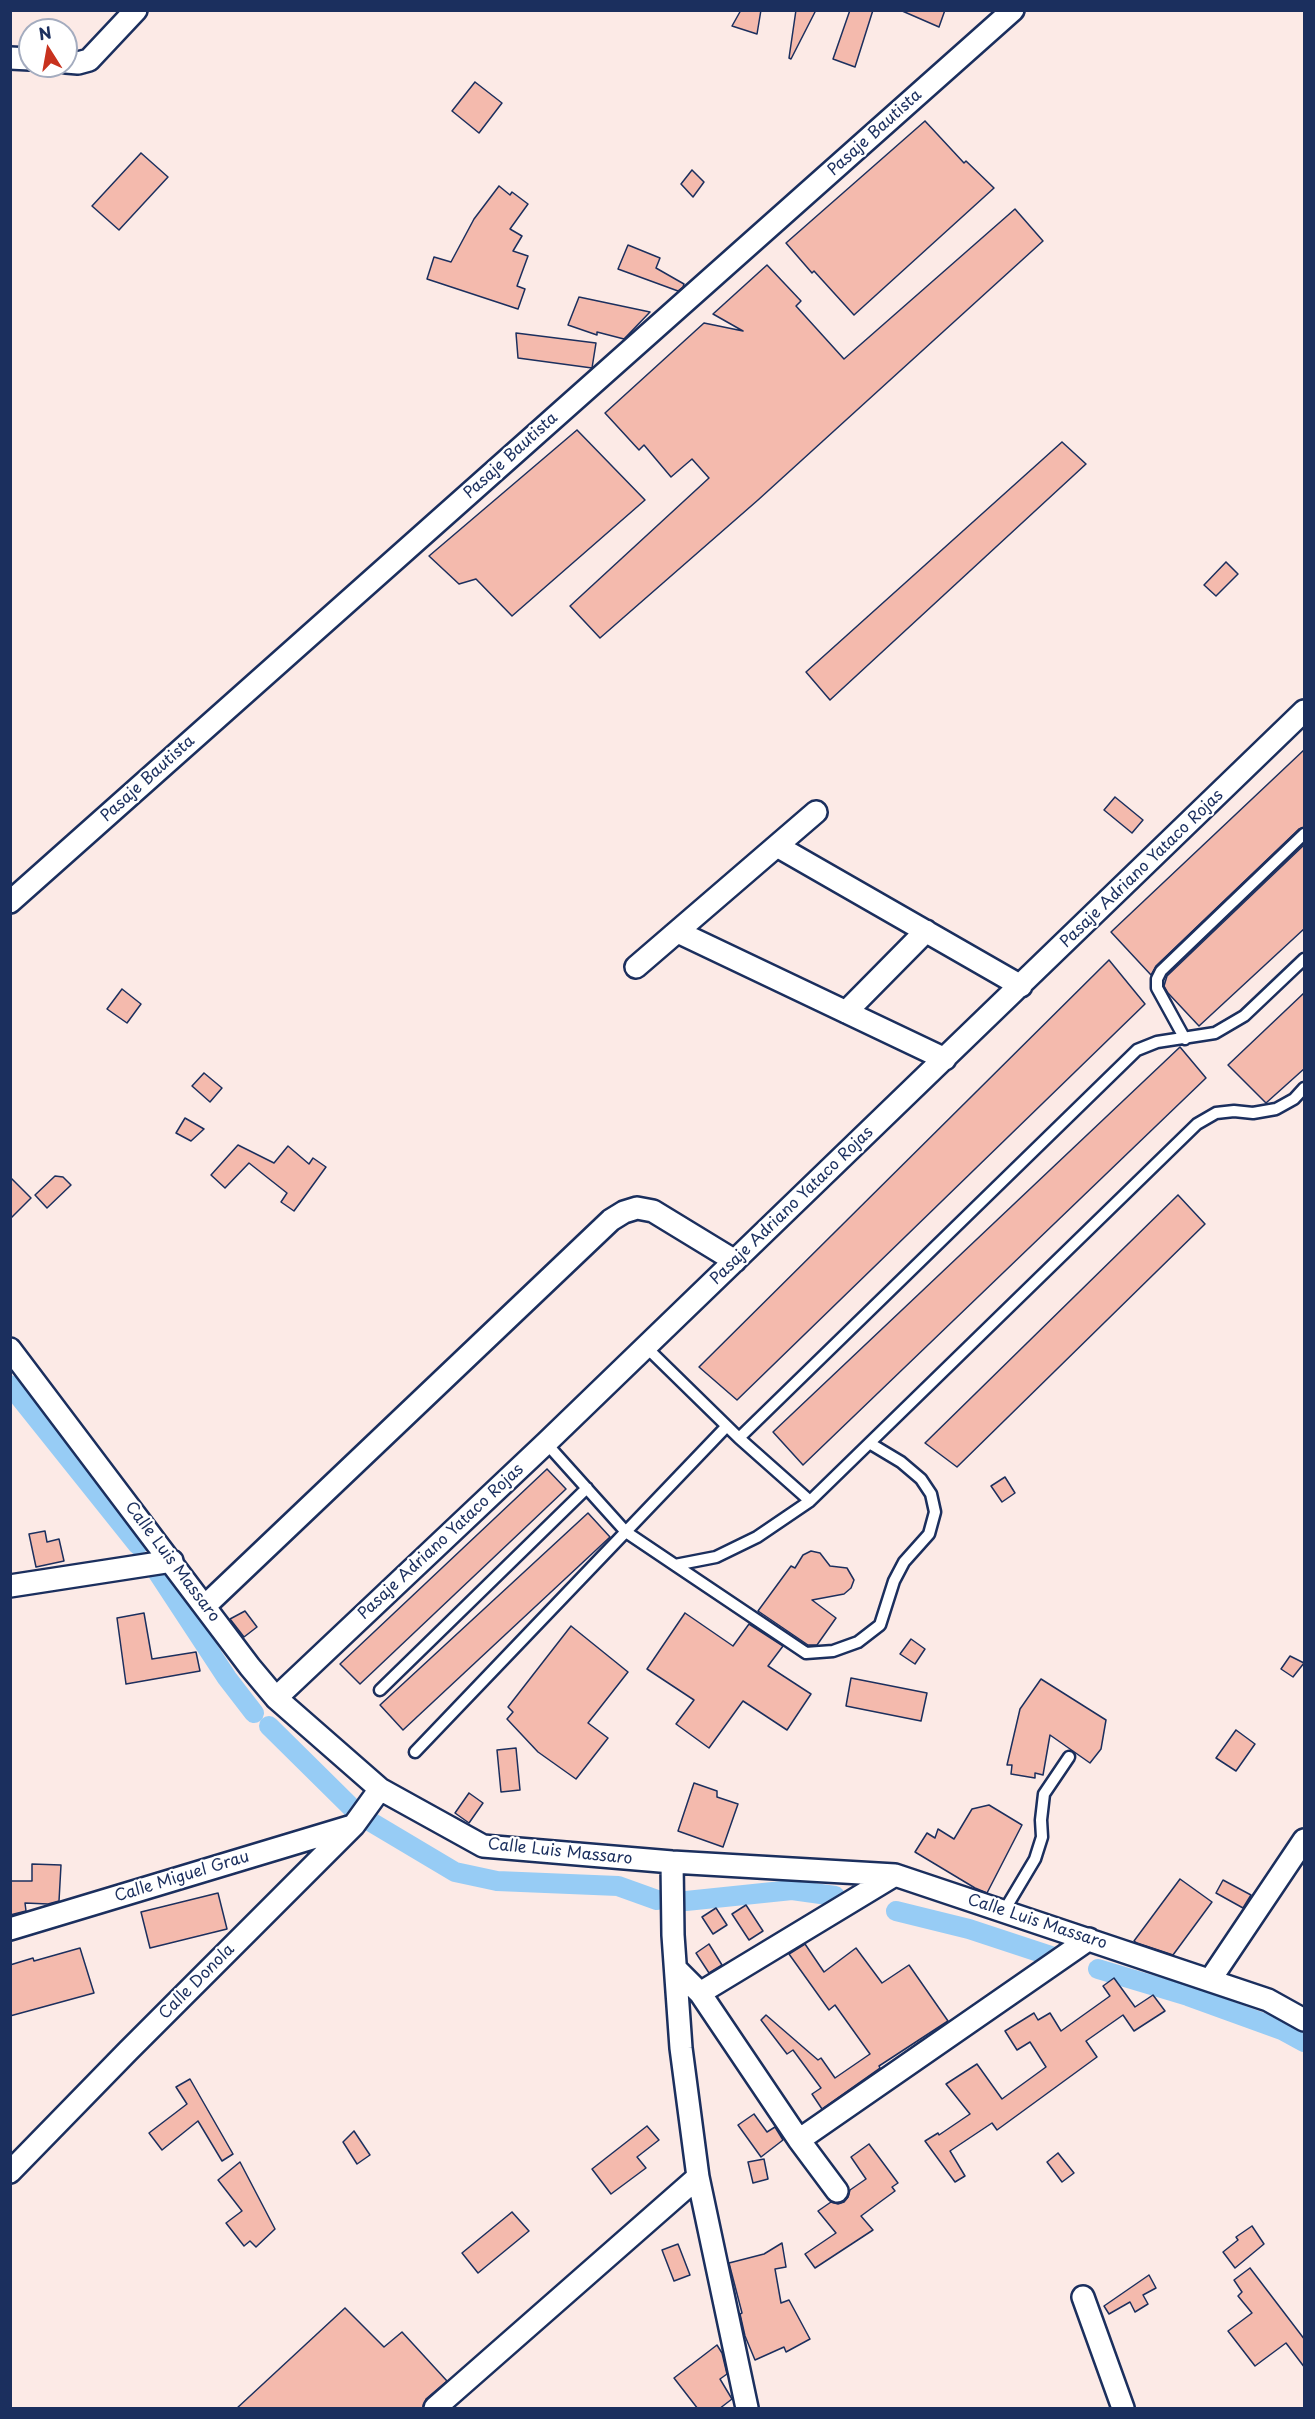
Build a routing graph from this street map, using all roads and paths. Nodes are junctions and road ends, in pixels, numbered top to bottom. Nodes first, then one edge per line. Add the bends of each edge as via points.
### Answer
1 (136, 10) edge
2 (1012, 10) edge
3 (78, 63) edge
4 (1305, 711) edge
5 (816, 812) dead end
6 (1305, 834) edge
7 (777, 846) junction
8 (10, 902) edge
9 (678, 932) junction
10 (926, 932) junction
11 (1305, 959) edge
12 (636, 967) dead end
13 (1021, 986) junction
14 (846, 1012) junction
15 (1185, 1039) junction
16 (945, 1059) junction
17 (1305, 1088) edge
18 (735, 1261) junction
19 (646, 1347) junction
20 (10, 1349) edge
21 (20, 1376) edge
22 (726, 1427) junction
23 (739, 1438) junction
24 (546, 1443) junction
25 (871, 1444) junction
26 (587, 1488) junction
27 (810, 1501) junction
28 (626, 1532) junction
29 (172, 1561) junction
30 (675, 1565) junction
31 (10, 1586) edge
32 (205, 1606) junction
33 (380, 1690) dead end
34 (276, 1698) junction
35 (415, 1752) dead end
36 (1069, 1757) dead end
37 (380, 1789) junction
38 (354, 1826) junction
39 (1305, 1840) edge
40 (672, 1862) junction
41 (895, 1875) junction
42 (1004, 1911) junction
43 (10, 1929) edge
44 (1089, 1939) junction
45 (676, 1969) junction
46 (1210, 1980) junction
47 (700, 1993) junction
48 (1305, 2020) edge
49 (799, 2140) junction
50 (10, 2172) edge
51 (698, 2176) junction
52 (837, 2191) dead end
53 (1083, 2297) dead end
54 (435, 2409) edge
55 (747, 2409) edge
56 (1123, 2409) edge

1 - 3 street via 89,60
2 - 8 street, Pasaje Bautista
4 - 13 street, Pasaje Adriano Yataco Rojas
5 - 7 street
6 - 15 lane via 1161,971 1157,988
7 - 9 street
7 - 10 street
9 - 12 street
9 - 14 street
10 - 13 street
10 - 14 street
11 - 15 lane via 1244,1016 1215,1033
13 - 16 street, Pasaje Adriano Yataco Rojas
14 - 16 street
15 - 23 lane via 1157,1042 1137,1050
16 - 18 street, Pasaje Adriano Yataco Rojas
17 - 25 lane via 1276,1109 1216,1113 1197,1124
18 - 19 street, Pasaje Adriano Yataco Rojas
18 - 32 street via 653,1211 637,1208 617,1216
19 - 22 lane
19 - 24 street, Pasaje Adriano Yataco Rojas
20 - 21 street, Calle Luis Massaro
21 - 29 street, Calle Luis Massaro
22 - 23 lane
22 - 28 lane
23 - 27 lane
24 - 26 lane
24 - 34 street, Pasaje Adriano Yataco Rojas
25 - 27 lane
25 - 30 lane via 921,1479 932,1494 935,1512 929,1534 904,1562 894,1581 880,1625 858,1642 833,1651 806,1653
26 - 28 lane
26 - 33 lane
27 - 30 lane via 758,1537 716,1557
28 - 30 lane
28 - 35 lane
29 - 31 street
29 - 32 street, Calle Luis Massaro
32 - 34 street, Calle Luis Massaro
34 - 37 street, Calle Luis Massaro
36 - 42 lane via 1044,1794 1042,1837 1035,1859
37 - 38 street, Calle Donola
37 - 40 street, Calle Luis Massaro via 483,1846
38 - 43 street, Calle Miguel Grau
38 - 50 street, Calle Donola
39 - 46 street
40 - 41 street, Calle Luis Massaro
40 - 45 street
41 - 42 street, Calle Luis Massaro
41 - 47 street
42 - 44 street, Calle Luis Massaro
44 - 46 street, Calle Luis Massaro
44 - 49 street
45 - 47 street
45 - 51 street via 681,2048
46 - 48 street, Calle Luis Massaro via 1268,2001
47 - 49 street
49 - 52 street
51 - 54 street
51 - 55 street
53 - 56 street

